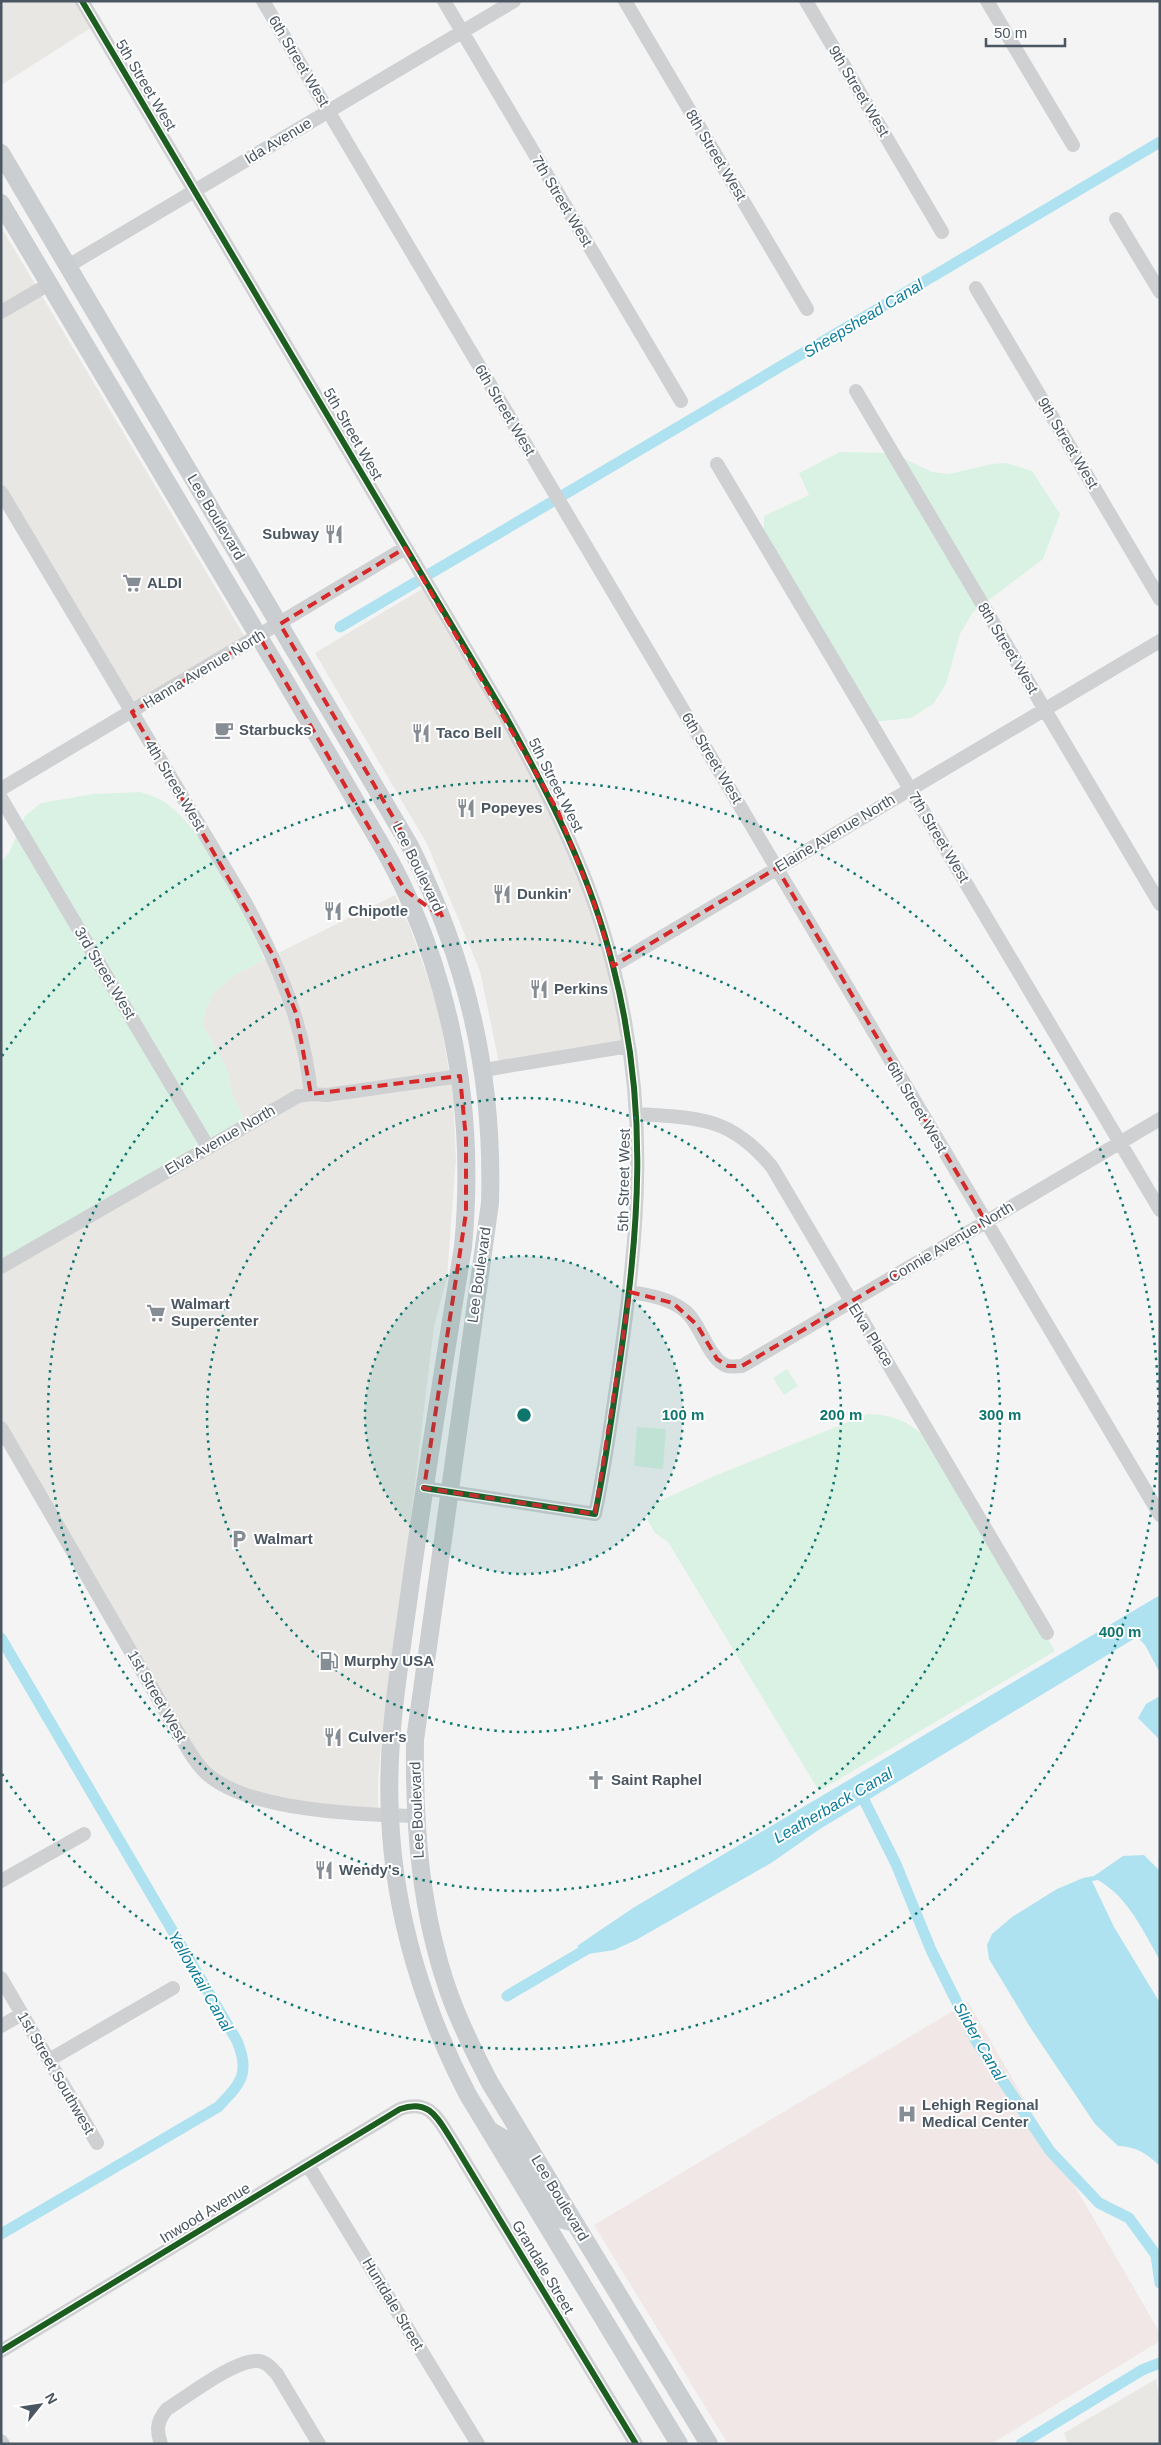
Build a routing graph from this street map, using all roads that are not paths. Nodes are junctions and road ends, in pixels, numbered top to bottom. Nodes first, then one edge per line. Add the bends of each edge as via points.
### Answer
1 (82, 1) edge
2 (263, 1) edge
3 (444, 1) edge
4 (514, 1) edge
5 (625, 1) edge
6 (806, 1) edge
7 (988, 1) edge
8 (463, 32) junction
9 (329, 111) junction
10 (1073, 145) dead end
11 (1, 153) edge
12 (1, 175) edge
13 (194, 191) junction
14 (1, 203) edge
15 (1116, 219) dead end
16 (942, 232) dead end
17 (68, 266) junction
18 (49, 284) junction
19 (976, 288) dead end
20 (1160, 292) edge
21 (807, 309) dead end
22 (1, 312) edge
23 (856, 391) dead end
24 (682, 401) dead end
25 (153, 409) junction
26 (717, 464) dead end
27 (1, 492) edge
28 (405, 548) junction
29 (1160, 599) edge
30 (280, 624) junction
31 (259, 636) junction
32 (1160, 641) edge
33 (1045, 709) junction
34 (132, 712) junction
35 (910, 788) junction
36 (1, 789) edge
37 (1, 798) edge
38 (777, 868) junction
39 (404, 890) junction
40 (1160, 904) edge
41 (613, 966) junction
42 (629, 1046) junction
43 (484, 1070) junction
44 (460, 1076) junction
45 (311, 1094) junction
46 (637, 1114) junction
47 (1160, 1118) edge
48 (1120, 1142) junction
49 (208, 1147) junction
50 (1160, 1210) edge
51 (986, 1222) junction
52 (1, 1268) edge
53 (480, 1272) junction
54 (630, 1292) junction
55 (851, 1302) junction
56 (1, 1428) edge
57 (424, 1488) junction
58 (449, 1492) junction
59 (1160, 1515) edge
60 (1048, 1633) dead end
61 (390, 1816) junction
62 (415, 1816) junction
63 (84, 1834) dead end
64 (1, 1881) edge
65 (1, 1978) edge
66 (173, 1988) dead end
67 (22, 2014) junction
68 (1, 2026) edge
69 (49, 2060) junction
70 (424, 2106) joint
71 (488, 2130) junction
72 (97, 2143) dead end
73 (308, 2165) junction
74 (575, 2223) junction
75 (1, 2351) edge
76 (161, 2444) edge
77 (319, 2444) edge
78 (478, 2444) edge
79 (636, 2444) edge
80 (679, 2444) edge
81 (709, 2444) edge

1 - 13 street, 5th Street West
2 - 9 street, 6th Street West
3 - 8 street, 7th Street West
4 - 8 street, Ida Avenue
5 - 21 street, 8th Street West
6 - 16 street, 9th Street West
7 - 10 street
8 - 9 street, Ida Avenue
8 - 24 street, 7th Street West
9 - 13 street, Ida Avenue
9 - 38 street, 6th Street West
11 - 17 main road, Lee Boulevard
12 - 17 main road via 44,248 54,260
13 - 17 street, Ida Avenue
13 - 28 street, 5th Street West
14 - 18 main road, Lee Boulevard
15 - 20 street
17 - 25 main road, Lee Boulevard
18 - 22 street
18 - 25 main road via 65,290 73,298 136,402
18 - 31 main road, Lee Boulevard
19 - 29 street, 9th Street West
23 - 33 street, 8th Street West
25 - 30 main road, Lee Boulevard
26 - 35 street, 7th Street West
27 - 34 street, 4th Street West
28 - 30 street, Hanna Avenue North
28 - 41 street, 5th Street West via 558,811 595,906
30 - 31 street, Hanna Avenue North
30 - 43 main road, Lee Boulevard via 428,882 462,972
31 - 34 street, Hanna Avenue North
31 - 39 main road, Lee Boulevard
32 - 33 street, Elaine Avenue North
33 - 35 street, Elaine Avenue North
33 - 40 street, 8th Street West
34 - 36 street, Hanna Avenue North
34 - 45 street, 4th Street West via 245,902 273,956 296,1013
35 - 38 street, Elaine Avenue North
35 - 48 street, 7th Street West
37 - 49 street, 3rd Street West
38 - 41 street, Elaine Avenue North
38 - 51 street, 6th Street West
39 - 43 main road via 427,906 450,970 470,1052
39 - 44 main road, Lee Boulevard via 438,979
41 - 42 street, 5th Street West
42 - 43 street
42 - 46 street, 5th Street West
43 - 53 main road, Lee Boulevard via 491,1169 490,1203
44 - 45 street, Elva Avenue North via 327,1095
44 - 53 main road via 474,1091 480,1172 476,1260
44 - 57 main road, Lee Boulevard via 466,1139 466,1213
45 - 49 street, Elva Avenue North via 281,1104
46 - 54 street, 5th Street West via 637,1219
46 - 55 street, Elva Place via 702,1119 728,1128 749,1142 780,1179
47 - 48 street, Connie Avenue North
48 - 50 street, 7th Street West
48 - 51 street, Connie Avenue North
49 - 52 street, Elva Avenue North
51 - 55 street, Connie Avenue North
51 - 59 street, 6th Street West
53 - 58 main road, Lee Boulevard
54 - 55 street, Connie Avenue North via 674,1303 686,1312 717,1359 728,1366 742,1366
54 - 58 street, 5th Street West via 595,1514
55 - 60 street, Elva Place
56 - 61 street, 1st Street West via 174,1726 207,1774 247,1797 333,1811
57 - 58 street, 5th Street West
57 - 61 main road, Lee Boulevard via 398,1678 391,1746
58 - 62 main road, Lee Boulevard via 415,1740
61 - 62 street, 1st Street West
61 - 71 main road, Lee Boulevard via 396,1876 422,1990 452,2065
62 - 74 main road, Lee Boulevard via 426,1908 449,1992 490,2083
63 - 64 street
65 - 67 street, 1st Street Southwest
66 - 69 street
67 - 68 street
67 - 69 street, 1st Street Southwest
69 - 72 street, 1st Street Southwest
70 - 73 street, Inwood Avenue via 411,2105 400,2109
70 - 79 street, Grandale Street via 436,2116 451,2139
71 - 74 main road via 512,2143 557,2218
71 - 80 main road, Lee Boulevard
73 - 75 street, Inwood Avenue
73 - 78 street, Huntdale Street
74 - 81 main road, Lee Boulevard
76 - 77 street via 157,2432 160,2418 168,2409 233,2368 257,2361 269,2365 277,2374

